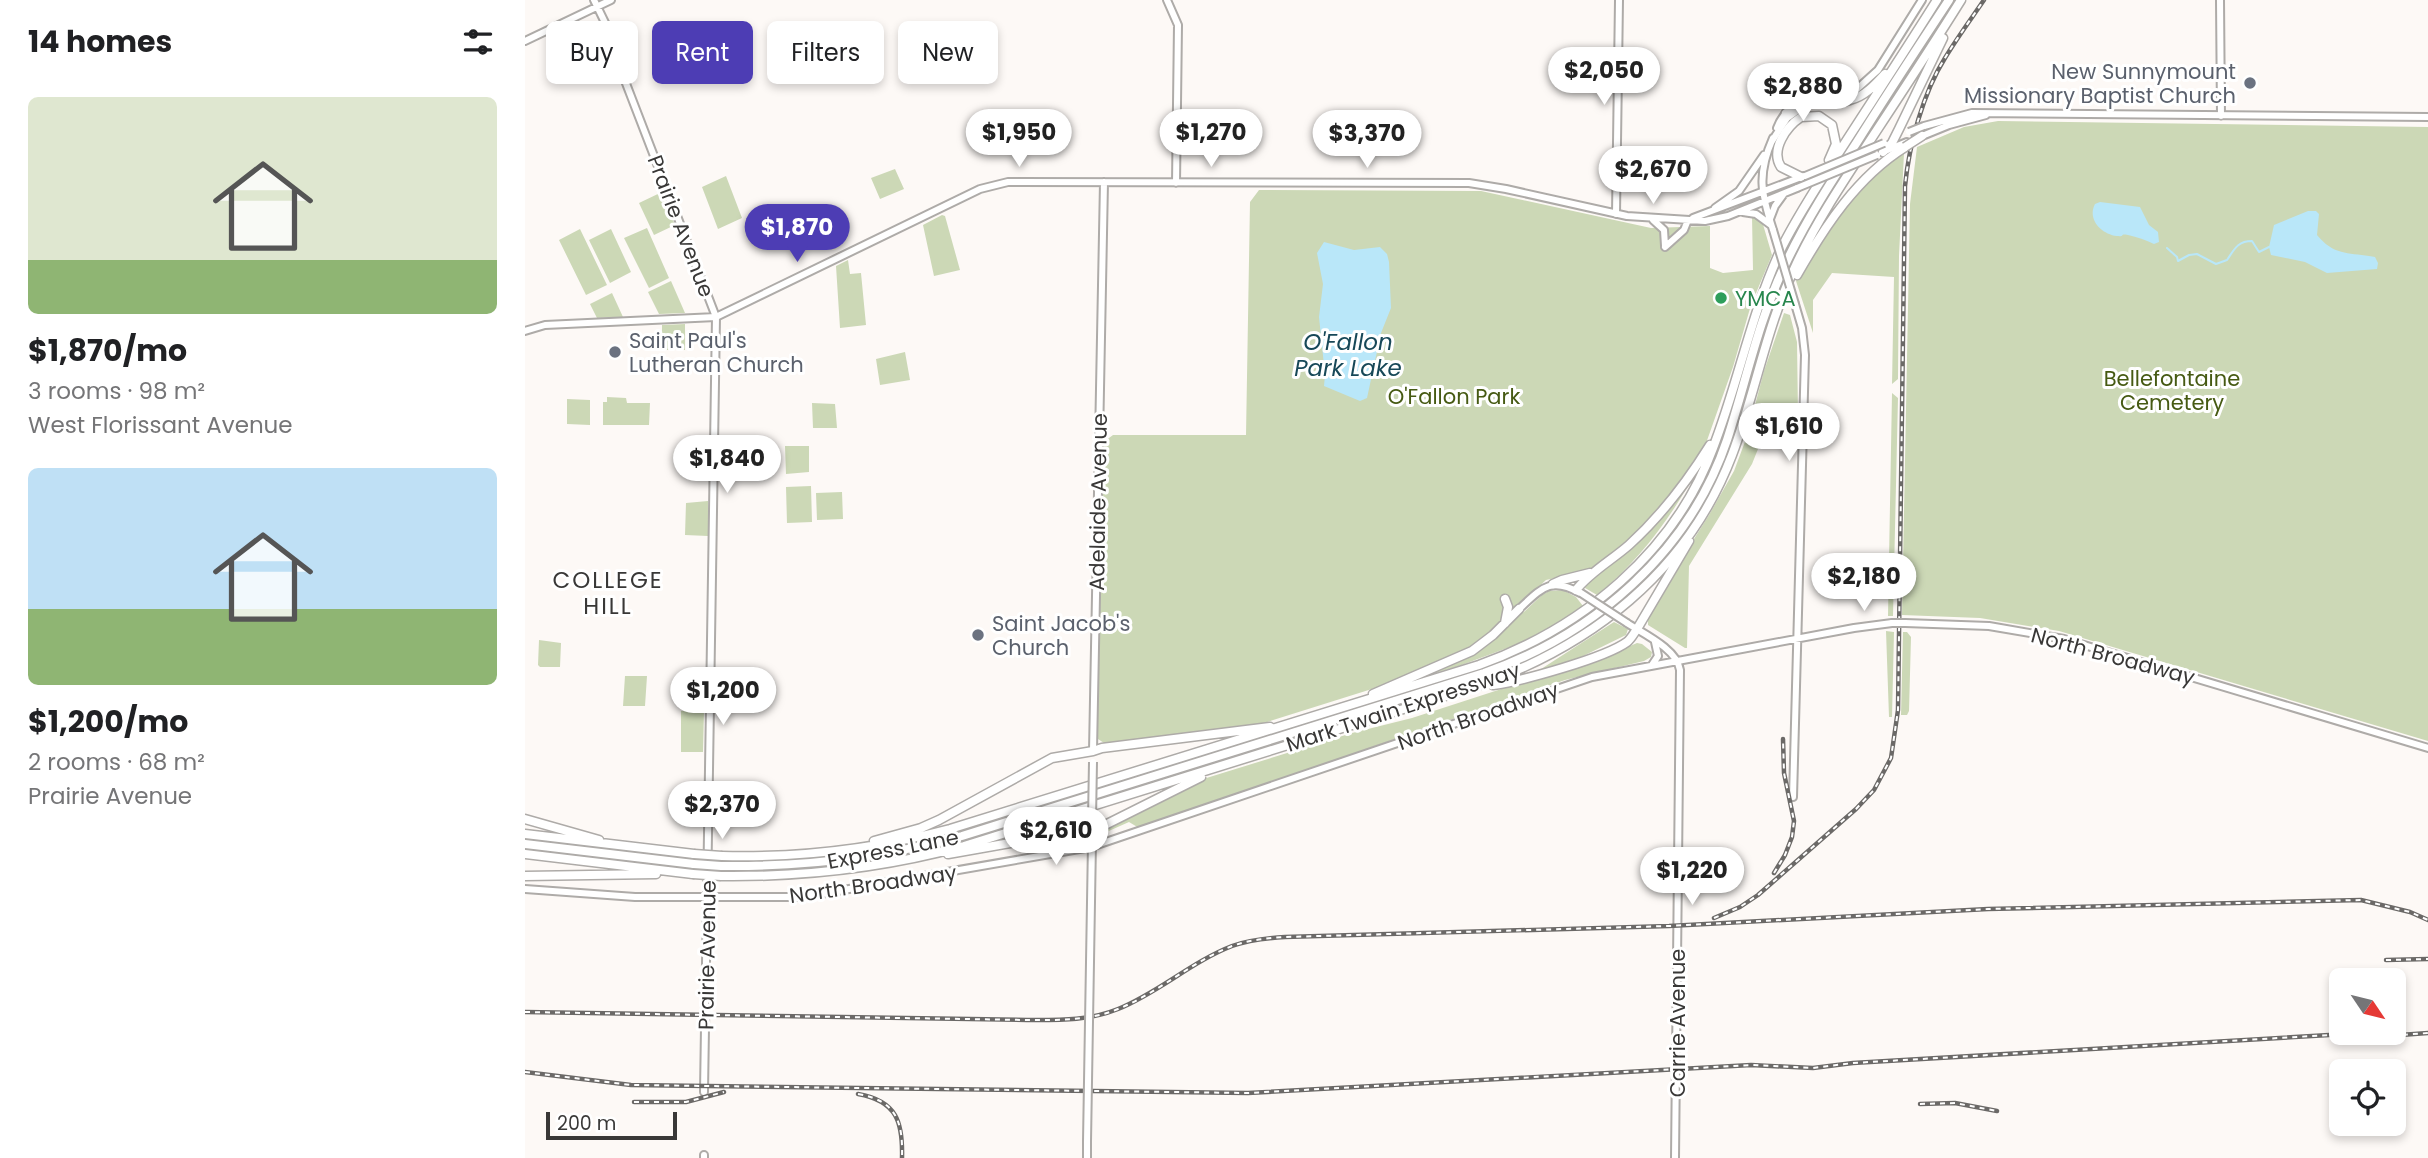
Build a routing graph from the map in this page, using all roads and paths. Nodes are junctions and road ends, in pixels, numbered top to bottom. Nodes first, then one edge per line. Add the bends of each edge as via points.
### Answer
1 (611, 0) edge
2 (1167, 0) edge
3 (1619, 0) edge
4 (1923, 0) edge
5 (1937, 0) edge
6 (1949, 0) edge
7 (1961, 0) edge
8 (2220, 0) edge
9 (596, 3) edge
10 (1951, 16) junction
11 (525, 41) edge
12 (1897, 62) junction
13 (1863, 84) junction
14 (1830, 102) junction
15 (1786, 113) junction
16 (1991, 114) junction
17 (2221, 116) junction
18 (2428, 117) edge
19 (1921, 136) joint
20 (1894, 139) junction
21 (1772, 141) junction
22 (1906, 145) junction
23 (1767, 150) junction
24 (1881, 150) junction
25 (1803, 177) junction
26 (1104, 182) junction
27 (1176, 183) junction
28 (1819, 183) junction
29 (1762, 193) junction
30 (1785, 193) junction
31 (1764, 202) junction
32 (1738, 212) junction
33 (1616, 214) junction
34 (1705, 215) junction
35 (1651, 219) junction
36 (1688, 220) junction
37 (1771, 225) junction
38 (1779, 304) junction
39 (716, 317) junction
40 (525, 331) edge
41 (1719, 430) junction
42 (1702, 513) junction
43 (1596, 571) junction
44 (1553, 584) junction
45 (1578, 592) junction
46 (1505, 599) dead end
47 (1519, 610) joint
48 (1505, 624) junction
49 (1637, 629) junction
50 (1798, 638) junction
51 (1655, 642) junction
52 (1678, 660) junction
53 (1651, 666) junction
54 (1473, 687) junction
55 (1345, 706) junction
56 (1285, 725) junction
57 (2428, 748) edge
58 (1093, 751) junction
59 (1228, 764) junction
60 (1793, 797) dead end
61 (525, 819) edge
62 (1092, 829) junction
63 (1076, 833) junction
64 (525, 834) edge
65 (1092, 842) junction
66 (525, 844) edge
67 (611, 845) junction
68 (841, 851) junction
69 (525, 854) edge
70 (924, 856) junction
71 (694, 859) junction
72 (673, 872) junction
73 (525, 876) edge
74 (525, 889) edge
75 (708, 899) junction
76 (704, 1092) dead end
77 (1087, 1158) edge
78 (1675, 1158) edge

1 - 9 main road
2 - 27 main road via 1178,25
3 - 33 main road
4 - 13 main road via 1878,70
5 - 12 highway, Mark Twain Expressway
6 - 71 highway, Express Lane, bridge via 1794,245 1764,314 1722,454 1700,497 1644,573 1590,620 1549,646 1499,668 962,836 837,861 721,866
7 - 10 highway, Mark Twain Expressway
8 - 17 main road
9 - 11 main road
9 - 39 main road, Prairie Avenue
10 - 20 highway
10 - 38 highway, Mark Twain Expressway via 1815,227
12 - 14 highway via 1861,96
12 - 28 highway, Mark Twain Expressway
13 - 14 main road
13 - 15 main road via 1805,98
14 - 15 highway via 1805,103
14 - 21 main road via 1792,114
15 - 21 main road
16 - 17 main road
16 - 19 main road
16 - 20 main road, bridge via 1972,113
17 - 18 main road
19 - 22 highway, bridge
20 - 24 highway
21 - 23 main road
22 - 24 main road
22 - 38 highway via 1881,164 1840,208
23 - 29 main road
23 - 34 main road via 1739,191
24 - 25 main road, bridge
24 - 30 main road, bridge
25 - 28 highway via 1781,167 1776,155 1795,121 1813,114 1829,122 1836,138
25 - 29 main road
26 - 27 main road
26 - 39 main road via 987,186
26 - 58 main road, Adelaide Avenue
27 - 33 main road via 1469,183
28 - 41 highway, Mark Twain Expressway via 1767,281
29 - 31 main road
29 - 34 main road
30 - 31 main road
30 - 37 main road via 1775,206
31 - 32 main road
31 - 37 main road
32 - 36 main road via 1705,221
32 - 37 main road via 1756,214
33 - 35 main road
34 - 36 main road
35 - 36 main road
35 - 36 main road via 1666,235 1665,247
37 - 50 main road, bridge via 1802,328 1805,355
38 - 42 highway, Mark Twain Expressway via 1732,456
39 - 40 main road via 545,325
39 - 75 main road, Prairie Avenue
41 - 43 highway via 1666,508
41 - 55 highway, Mark Twain Expressway via 1701,476 1668,529 1626,577 1584,612 1509,654
42 - 49 highway
42 - 54 highway, Mark Twain Expressway via 1665,565 1608,619 1540,662
43 - 44 highway
43 - 45 highway
44 - 45 main road
44 - 47 main road via 1539,590
45 - 49 main road, bridge
46 - 48 highway
47 - 48 highway
48 - 55 highway via 1458,658
49 - 51 main road
49 - 54 highway via 1627,642 1593,657 1511,682
50 - 52 main road, North Broadway
50 - 57 main road, North Broadway, bridge via 1905,623 1989,626 2064,639
50 - 60 main road
51 - 52 main road
51 - 53 main road via 1658,656
52 - 53 main road, North Broadway
52 - 78 main road, Carrie Avenue
53 - 75 main road, North Broadway via 1584,680 1091,848 803,897
54 - 59 highway, Mark Twain Expressway
55 - 56 highway, Mark Twain Expressway
56 - 58 highway
56 - 68 highway, Mark Twain Expressway via 950,829
58 - 62 main road, Adelaide Avenue, bridge
58 - 68 highway via 1052,758 921,828
59 - 62 highway
59 - 70 highway, Mark Twain Expressway
61 - 67 highway
62 - 63 highway
62 - 65 main road, Adelaide Avenue
63 - 65 highway
63 - 70 highway
64 - 67 highway, Mark Twain Expressway
65 - 77 main road, Adelaide Avenue, bridge
66 - 71 highway, Express Lane
67 - 71 highway, Mark Twain Expressway
68 - 71 highway, Mark Twain Expressway, bridge
69 - 72 highway, Mark Twain Expressway
70 - 72 highway, Mark Twain Expressway, bridge via 815,873 721,876
72 - 73 highway
74 - 75 main road, North Broadway
75 - 76 main road, Prairie Avenue

